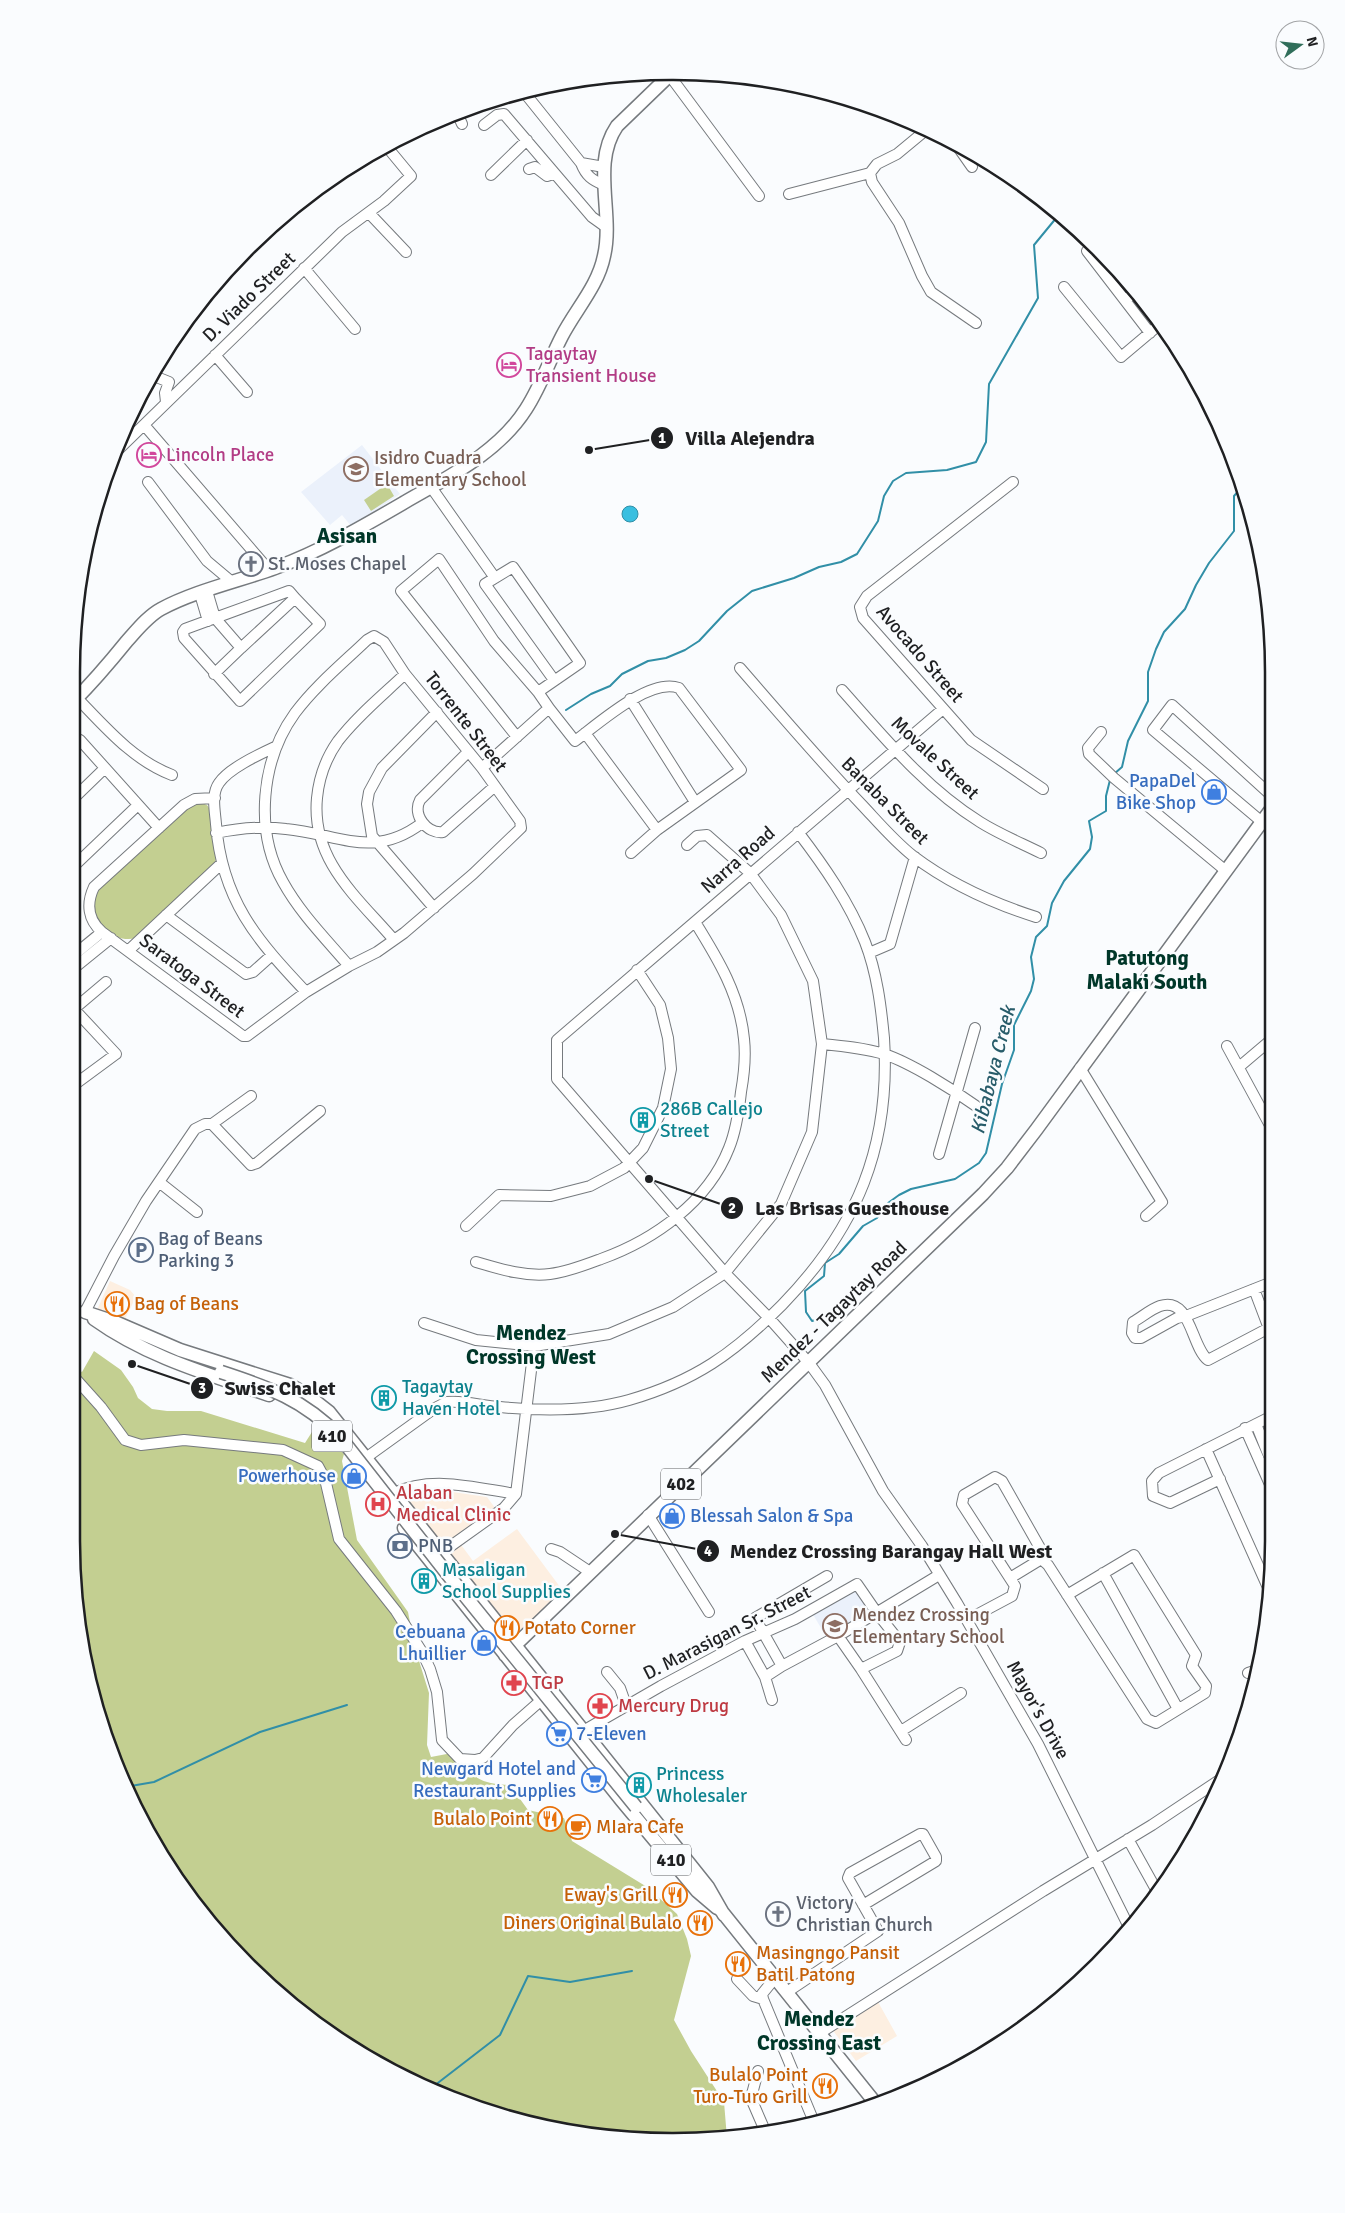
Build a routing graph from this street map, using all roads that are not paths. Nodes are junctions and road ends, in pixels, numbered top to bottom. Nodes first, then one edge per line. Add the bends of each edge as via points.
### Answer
1 (665, 80) edge
2 (676, 80) edge
3 (529, 98) edge
4 (484, 125) dead end
5 (920, 135) edge
6 (527, 140) junction
7 (391, 151) edge
8 (965, 157) edge
9 (581, 163) junction
10 (604, 167) junction
11 (972, 167) dead end
12 (529, 169) dead end
13 (870, 173) junction
14 (553, 174) junction
15 (491, 175) dead end
16 (604, 185) junction
17 (789, 194) dead end
18 (759, 196) dead end
19 (369, 213) junction
20 (606, 227) junction
21 (1087, 250) dead end
22 (406, 252) dead end
23 (304, 268) junction
24 (1064, 287) dead end
25 (1130, 296) edge
26 (1125, 300) junction
27 (976, 323) dead end
28 (355, 329) dead end
29 (1155, 329) edge
30 (1150, 333) junction
31 (215, 355) junction
32 (158, 378) edge
33 (246, 392) dead end
34 (166, 402) junction
35 (145, 426) junction
36 (127, 442) edge
37 (148, 482) dead end
38 (1013, 482) dead end
39 (431, 487) junction
40 (269, 570) junction
41 (495, 578) junction
42 (232, 582) junction
43 (204, 592) junction
44 (296, 598) junction
45 (212, 619) junction
46 (241, 648) junction
47 (740, 668) dead end
48 (214, 674) junction
49 (405, 674) junction
50 (554, 680) junction
51 (842, 690) dead end
52 (538, 692) junction
53 (80, 694) edge
54 (630, 699) junction
55 (80, 705) edge
56 (549, 708) junction
57 (943, 709) junction
58 (437, 712) junction
59 (1101, 732) dead end
60 (585, 733) junction
61 (517, 737) junction
62 (80, 740) edge
63 (277, 746) junction
64 (896, 750) junction
65 (468, 752) junction
66 (105, 768) junction
67 (482, 768) junction
68 (172, 775) dead end
69 (495, 786) junction
70 (1043, 789) dead end
71 (848, 790) junction
72 (1265, 790) edge
73 (80, 792) edge
74 (215, 798) junction
75 (695, 802) junction
76 (138, 805) junction
77 (1265, 818) edge
78 (1262, 822) junction
79 (422, 823) junction
80 (265, 827) junction
81 (159, 828) junction
82 (657, 830) junction
83 (519, 831) joint
84 (798, 832) junction
85 (216, 833) junction
86 (318, 834) junction
87 (376, 843) junction
88 (687, 845) dead end
89 (631, 853) dead end
90 (1041, 853) dead end
91 (914, 857) junction
92 (80, 861) edge
93 (222, 863) junction
94 (1226, 871) junction
95 (750, 873) junction
96 (434, 908) junction
97 (166, 915) junction
98 (1036, 917) dead end
99 (695, 922) junction
100 (102, 932) junction
101 (111, 938) junction
102 (394, 940) junction
103 (80, 950) edge
104 (129, 950) junction
105 (869, 953) junction
106 (272, 955) junction
107 (80, 963) edge
108 (349, 966) junction
109 (637, 970) junction
110 (106, 982) dead end
111 (306, 992) junction
112 (80, 1004) edge
113 (80, 1015) edge
114 (975, 1028) dead end
115 (557, 1040) joint
116 (822, 1044) junction
117 (1265, 1044) edge
118 (1227, 1046) dead end
119 (885, 1055) junction
120 (1239, 1067) junction
121 (1080, 1068) junction
122 (80, 1081) edge
123 (957, 1092) junction
124 (250, 1096) dead end
125 (976, 1106) dead end
126 (320, 1111) dead end
127 (1264, 1113) edge
128 (212, 1124) junction
129 (939, 1154) dead end
130 (630, 1163) junction
131 (159, 1182) junction
132 (197, 1212) dead end
133 (1146, 1216) dead end
134 (678, 1217) junction
135 (466, 1226) dead end
136 (476, 1262) dead end
137 (725, 1273) junction
138 (1265, 1285) edge
139 (1254, 1289) junction
140 (80, 1310) edge
141 (1186, 1316) junction
142 (769, 1318) junction
143 (1265, 1318) edge
144 (424, 1323) dead end
145 (1265, 1330) edge
146 (534, 1346) junction
147 (809, 1363) junction
148 (80, 1383) edge
149 (526, 1410) junction
150 (1265, 1420) edge
151 (1256, 1424) junction
152 (1245, 1428) junction
153 (1265, 1446) edge
154 (1206, 1449) junction
155 (367, 1457) junction
156 (1265, 1470) edge
157 (1220, 1479) junction
158 (394, 1493) junction
159 (516, 1494) junction
160 (648, 1515) junction
161 (552, 1548) dead end
162 (441, 1553) junction
163 (1040, 1558) junction
164 (590, 1572) junction
165 (1103, 1573) junction
166 (939, 1574) junction
167 (827, 1576) dead end
168 (1010, 1578) junction
169 (1264, 1578) edge
170 (1067, 1595) junction
171 (709, 1612) dead end
172 (876, 1613) junction
173 (967, 1620) junction
174 (765, 1633) junction
175 (838, 1636) junction
176 (745, 1641) junction
177 (514, 1646) junction
178 (504, 1655) junction
179 (782, 1666) junction
180 (861, 1669) junction
181 (608, 1672) dead end
182 (765, 1677) junction
183 (961, 1693) dead end
184 (546, 1696) junction
185 (772, 1700) dead end
186 (626, 1705) junction
187 (1178, 1709) junction
188 (583, 1731) junction
189 (1211, 1786) edge
190 (1128, 1840) junction
191 (1096, 1859) junction
192 (1154, 1886) edge
193 (863, 1905) junction
194 (724, 1915) junction
195 (1126, 1921) edge
196 (736, 1978) dead end
197 (775, 1978) junction
198 (787, 1992) junction
199 (763, 1999) junction
200 (820, 2033) junction
201 (758, 2072) dead end
202 (872, 2099) edge
203 (812, 2116) edge
204 (763, 2126) edge

1 - 10 main road via 610,135
2 - 18 street
3 - 9 street
4 - 6 street via 502,113
5 - 13 street via 897,154 877,164
6 - 14 street
6 - 15 street
7 - 19 street, D. Viado Street via 411,176
8 - 11 street
9 - 10 street
9 - 16 street via 592,180
10 - 16 main road
12 - 14 street via 535,167 548,176
13 - 17 street
13 - 27 street via 872,182 899,224 930,292
14 - 20 street via 592,217
16 - 20 main road
19 - 22 street
19 - 23 street, D. Viado Street via 342,232
20 - 39 main road via 604,257 599,272 558,343 526,408 488,450
21 - 26 street
23 - 28 street
23 - 31 street, D. Viado Street
24 - 30 street via 1121,357
25 - 26 street
26 - 30 street
29 - 30 street
31 - 33 street
31 - 34 street, D. Viado Street
32 - 34 street via 168,382
34 - 35 street, D. Viado Street
35 - 36 street, D. Viado Street
35 - 40 street
37 - 42 street via 207,561
38 - 57 street, Avocado Street via 867,596 860,607 863,618
39 - 40 main road via 346,537
39 - 41 street
40 - 42 main road
41 - 50 street via 485,584
41 - 50 street via 513,566 580,663
42 - 43 main road
43 - 45 street
43 - 53 main road via 160,609
44 - 45 street via 289,592
44 - 46 street
44 - 48 street via 320,624 240,701
45 - 46 street
45 - 48 street via 185,629 182,635
46 - 48 street
47 - 71 street, Banaba Street
49 - 58 street, Torrente Street
49 - 63 street, Torrente Street via 384,642 378,637 367,640 295,713
49 - 86 street via 345,733 331,752 318,786
50 - 52 street
51 - 64 street, Movale Street
52 - 56 street
52 - 61 street via 494,641 439,559 402,591
54 - 60 street
54 - 75 street
54 - 75 street via 672,685 680,688 741,770
55 - 68 street via 126,748 155,768
56 - 60 street via 575,740
56 - 61 street
57 - 64 street, Narra Road
57 - 70 street, Avocado Street via 971,740
58 - 65 street, Torrente Street
58 - 87 street via 374,778 368,804 372,836
59 - 94 street via 1088,748 1089,754
60 - 82 street
61 - 67 street
62 - 66 street
63 - 74 street via 223,777 217,784
63 - 80 street via 267,787
64 - 71 street, Narra Road
64 - 90 street, Movale Street via 949,800 980,822
65 - 67 street, Torrente Street
65 - 79 street via 420,800 417,810
66 - 73 street
66 - 76 street
67 - 69 street, Torrente Street
69 - 79 street via 443,832 436,832
69 - 83 street, Torrente Street via 520,821
71 - 84 street, Narra Road
71 - 91 street, Banaba Street
72 - 78 street via 1172,705 1153,730
74 - 81 street, Saratoga Street via 189,801
74 - 85 street
75 - 82 street
76 - 81 street
76 - 92 street
77 - 78 main road, Mendez - Tagaytay Road / 402
78 - 94 main road, Mendez - Tagaytay Road / 402
79 - 87 street via 396,838
80 - 85 street
80 - 86 street
80 - 108 street via 275,866 287,889
81 - 100 street, Saratoga Street via 94,887 89,912
82 - 89 street
83 - 96 street, Saratoga Street
84 - 95 street, Narra Road
84 - 105 street via 836,885
85 - 93 street
86 - 87 street via 354,843
86 - 102 street via 336,872
87 - 96 street
88 - 95 street via 697,836 707,835
91 - 98 street, Banaba Street via 970,892
91 - 105 street via 890,944
93 - 97 street
93 - 106 street via 238,907
94 - 121 main road, Mendez - Tagaytay Road / 402
95 - 99 street, Narra Road
95 - 116 street via 781,915 813,981
96 - 102 street, Saratoga Street
97 - 104 street
97 - 106 street via 246,974 253,972
99 - 109 street, Narra Road
99 - 134 street via 734,990 744,1040 744,1071 729,1148 714,1176
100 - 101 street, Saratoga Street
100 - 103 street
101 - 104 street, Saratoga Street
101 - 107 street
102 - 108 street, Saratoga Street
104 - 111 street, Saratoga Street via 243,1036 252,1034
105 - 119 street via 878,985
106 - 111 street
108 - 111 street, Saratoga Street
109 - 115 street, Narra Road
109 - 130 street via 660,1004 671,1069 663,1108 643,1148
110 - 112 street
113 - 122 street via 116,1054
114 - 123 street
115 - 130 street, Mayor's Drive via 557,1079
116 - 119 street
116 - 137 street via 812,1132 793,1177 774,1215
117 - 120 street
118 - 120 street
119 - 123 street
119 - 142 street via 886,1088 882,1120 875,1153 855,1204 818,1264
120 - 127 street
121 - 133 street via 1162,1202
121 - 147 main road, Mendez - Tagaytay Road / 402 via 1007,1168
123 - 125 street
123 - 129 street
124 - 128 street
126 - 128 street via 251,1165
128 - 131 street via 196,1129
130 - 134 street, Mayor's Drive
130 - 135 street via 590,1186 552,1196 499,1194
131 - 132 street
131 - 140 street
134 - 136 street via 649,1237 614,1254 551,1274 529,1274
134 - 137 street, Mayor's Drive
137 - 142 street, Mayor's Drive
137 - 146 street via 673,1307 609,1334
138 - 139 street
139 - 141 street
139 - 143 street
140 - 155 main road, 410 via 180,1350 290,1385 329,1412
140 - 178 main road, 410 via 142,1348 176,1364 279,1398 318,1422
140 - 194 main road, bridge via 182,1358 288,1396 321,1419 340,1437
141 - 141 street via 1141,1338 1134,1338 1132,1333 1133,1322 1159,1306 1168,1305
141 - 145 street via 1202,1355 1208,1360
142 - 147 street, Mayor's Drive
142 - 149 street via 719,1360 689,1377 642,1396 586,1407
144 - 146 street via 476,1340
146 - 149 street
147 - 160 main road, Mendez - Tagaytay Road / 402
147 - 166 street, Mayor's Drive via 825,1385 883,1491
148 - 184 street via 125,1440 141,1445 184,1440 283,1450 318,1466 325,1479 340,1539 396,1611 422,1652 437,1692 442,1740 460,1759 483,1758
149 - 155 street via 446,1402
149 - 159 street
150 - 151 street
151 - 152 street
151 - 153 street
152 - 154 street
152 - 156 street
154 - 157 street
154 - 157 street via 1159,1473 1152,1481 1153,1496 1170,1503
155 - 158 main road, 410
157 - 169 street
158 - 159 street via 414,1485 430,1484
158 - 162 main road, 410
159 - 162 street via 504,1508
160 - 164 main road, Mendez - Tagaytay Road / 402
160 - 171 street
161 - 164 street
162 - 177 main road, 410
163 - 168 street
163 - 168 street via 1044,1555 1002,1481 995,1477 964,1495 962,1504
163 - 170 street
164 - 177 main road, Mendez - Tagaytay Road / 402
165 - 170 street
165 - 187 street
165 - 187 street via 1134,1555 1196,1655 1192,1666 1206,1686 1205,1693
166 - 172 street
166 - 173 street, Mayor's Drive
167 - 174 street via 755,1618
168 - 173 street via 1015,1586 1012,1596
170 - 187 street via 1147,1718 1156,1723
172 - 174 street, D. Marasigan Sr. Street via 858,1584
172 - 175 street
172 - 180 street via 900,1642 900,1647
173 - 191 street, Mayor's Drive via 1038,1744
174 - 176 street, D. Marasigan Sr. Street
174 - 179 street
175 - 179 street
175 - 180 street
176 - 182 street
176 - 186 street, D. Marasigan Sr. Street
177 - 178 main road, 402
177 - 184 main road, 410
178 - 184 main road, 410
179 - 182 street
180 - 183 street via 903,1736
181 - 186 street via 620,1688
182 - 185 street
184 - 188 main road, 410
184 - 194 main road, 410 via 697,1891
186 - 188 street, D. Marasigan Sr. Street
188 - 194 main road, 410 via 708,1887
189 - 190 street
190 - 191 street
190 - 192 street
191 - 195 street, Mayor's Drive
191 - 200 street
193 - 193 street via 848,1878 850,1873 923,1834 936,1861
193 - 198 street via 877,1927 876,1934
194 - 197 main road, 410
196 - 199 street via 753,1996
197 - 198 main road, 410
197 - 199 street via 762,1994
198 - 200 main road, 410
199 - 203 street
200 - 202 main road, 410
201 - 204 street via 752,2094

